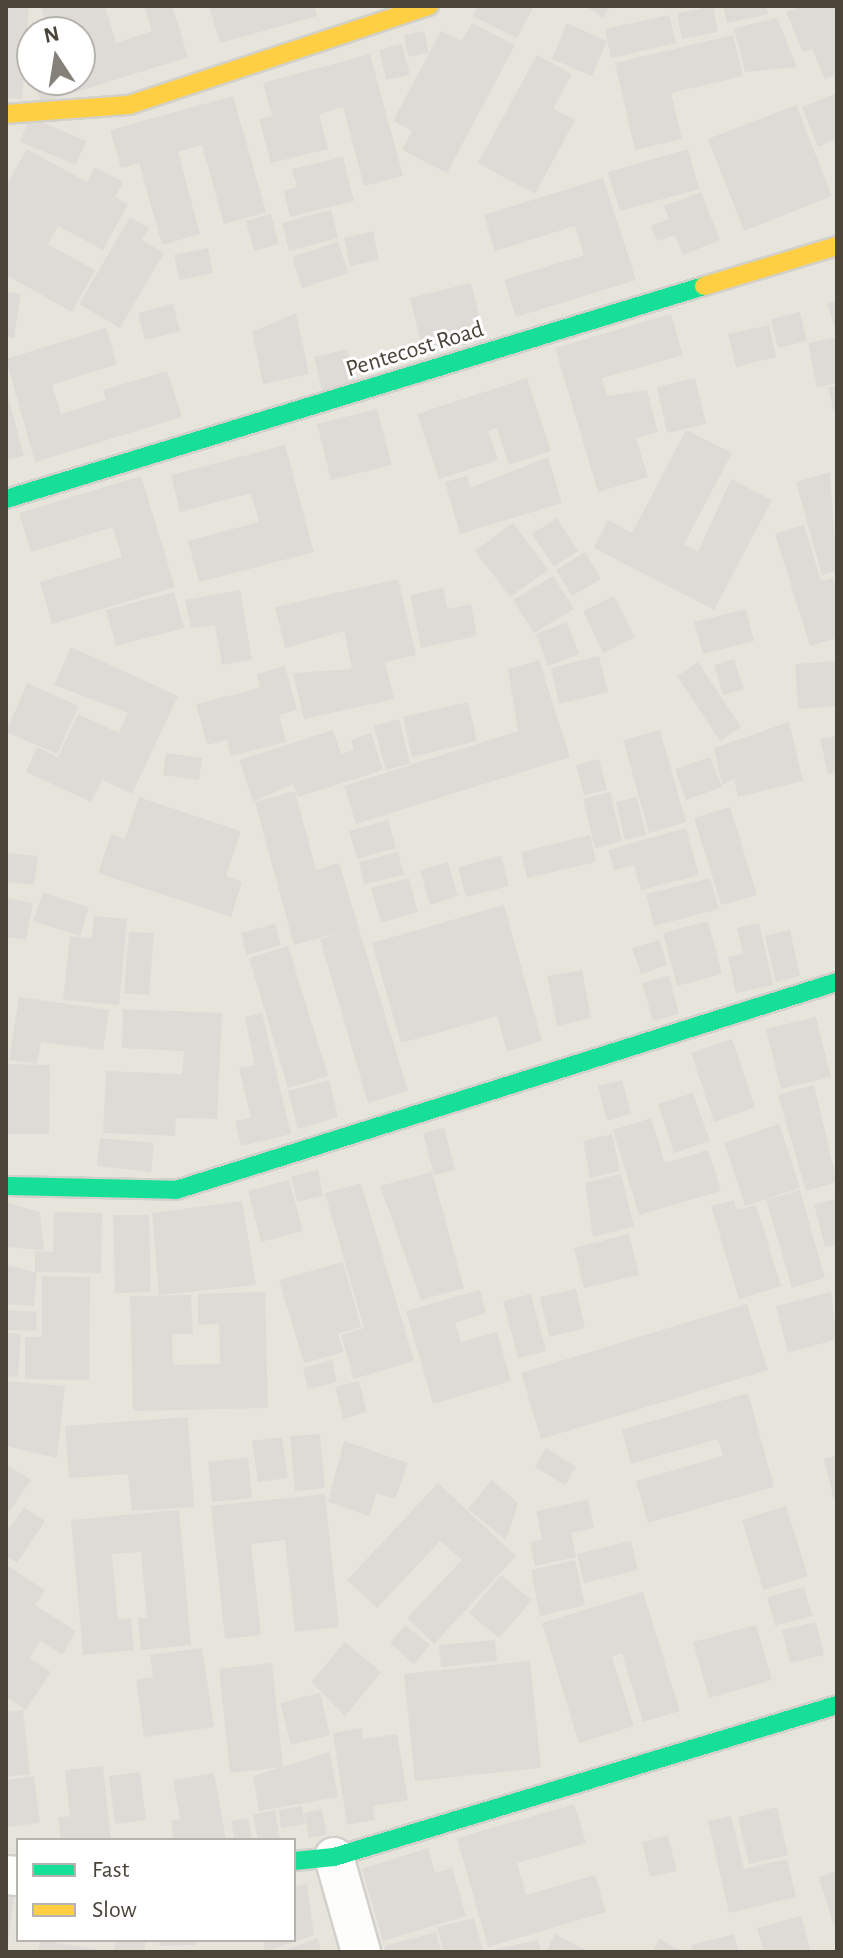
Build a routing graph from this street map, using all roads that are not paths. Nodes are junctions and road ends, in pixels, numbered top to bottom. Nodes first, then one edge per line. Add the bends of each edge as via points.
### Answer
1 (429, 6) edge
2 (6, 114) edge
3 (837, 246) edge
4 (6, 499) edge
5 (837, 982) edge
6 (6, 1186) edge
7 (837, 1705) edge
8 (334, 1857) junction
9 (296, 1861) edge
10 (361, 1952) edge

1 - 2 street via 129,105
3 - 4 street, Pentecost Road
5 - 6 street via 176,1190
7 - 8 street
8 - 9 street
8 - 10 street

